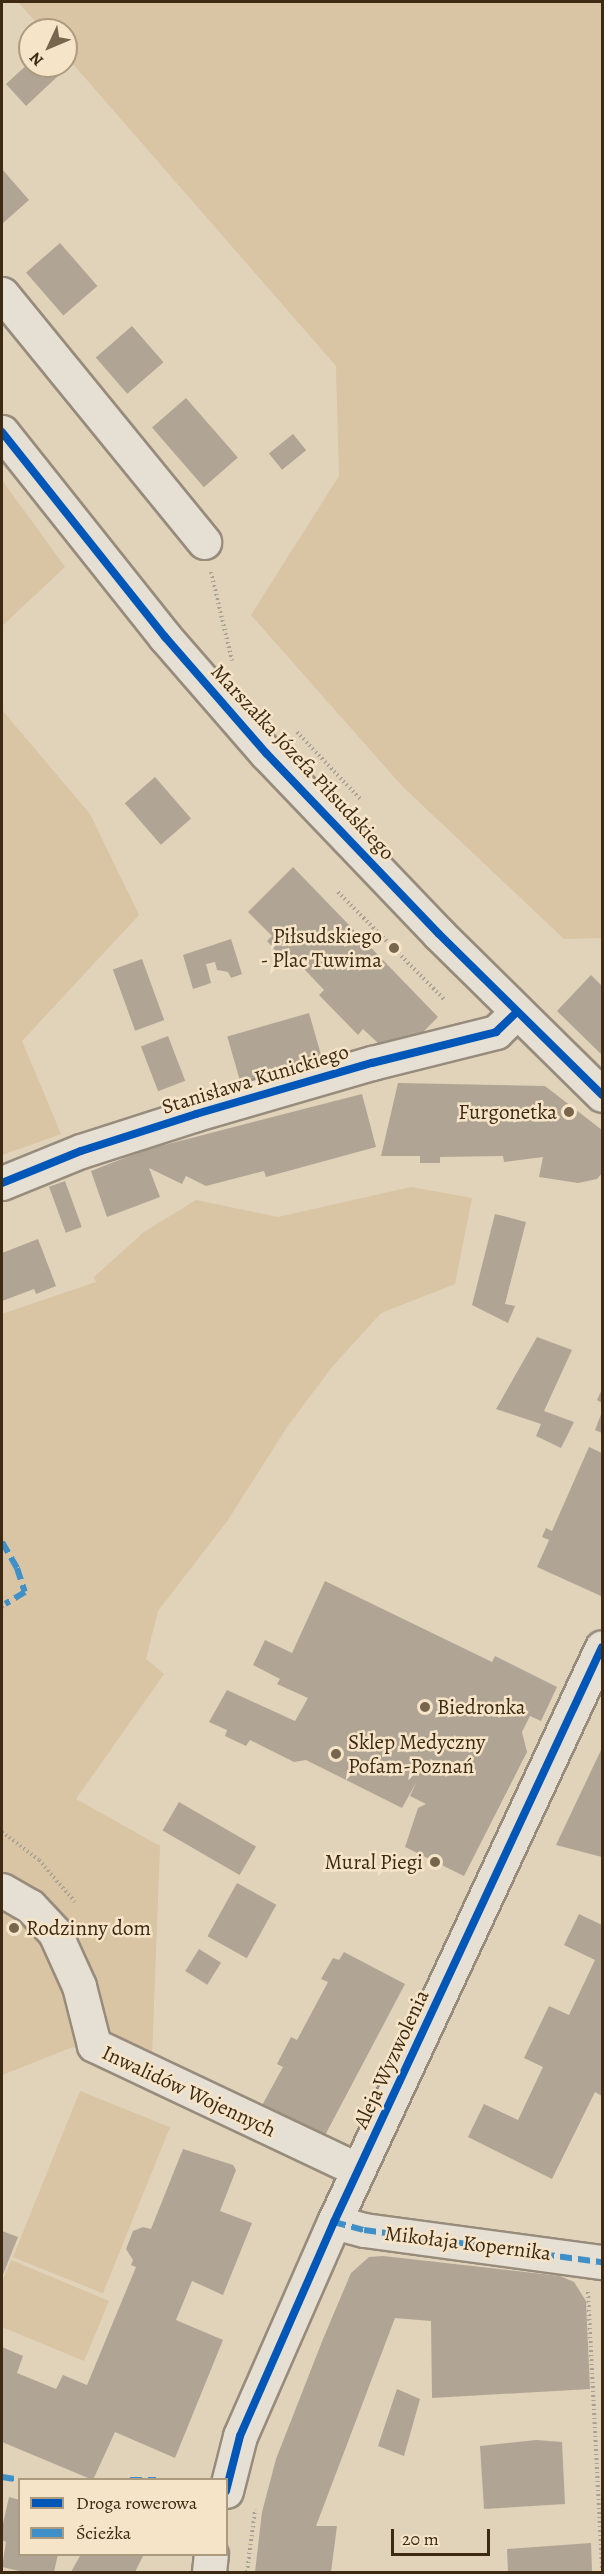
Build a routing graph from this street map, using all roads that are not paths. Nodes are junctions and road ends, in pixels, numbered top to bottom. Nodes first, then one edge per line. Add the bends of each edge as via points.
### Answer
1 (2, 294) edge
2 (2, 432) edge
3 (204, 542) road end
4 (516, 1013) junction
5 (603, 1095) edge
6 (2, 1183) edge
7 (603, 1647) edge
8 (2, 1890) edge
9 (358, 2170) junction
10 (334, 2222) junction
11 (594, 2274) edge
12 (228, 2483) edge
13 (211, 2556) edge
14 (209, 2572) edge

1 - 3 street
2 - 4 street, Marszałka Józefa Piłsudskiego via 165,637 266,753
4 - 5 street, Marszałka Józefa Piłsudskiego
4 - 6 street, Stanisława Kunickiego via 496,1032 196,1114 81,1151
7 - 9 street, Aleja Wyzwolenia
8 - 9 street, Inwalidów Wojennych via 30,1906 56,1933 79,1986 94,2045
9 - 10 street, Aleja Wyzwolenia
10 - 11 street, Mikołaja Kopernika
10 - 12 street, Aleja Wyzwolenia via 240,2436
13 - 14 street

